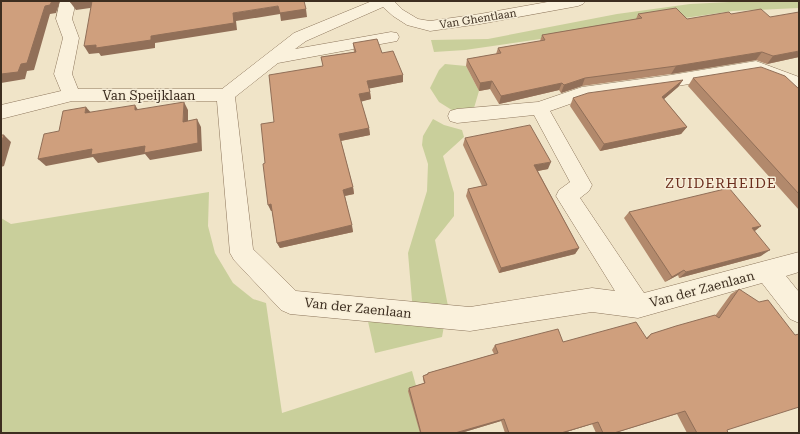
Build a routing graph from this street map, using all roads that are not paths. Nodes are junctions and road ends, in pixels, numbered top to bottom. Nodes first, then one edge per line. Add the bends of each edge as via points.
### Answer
1 (68, 1) edge
2 (385, 1) edge
3 (578, 1) edge
4 (391, 37) dead end
5 (273, 58) junction
6 (799, 84) edge
7 (72, 95) junction
8 (226, 95) junction
9 (539, 108) junction
10 (1, 112) edge
11 (457, 116) dead end
12 (799, 262) edge
13 (767, 271) junction
14 (638, 306) junction
15 (799, 311) edge

1 - 7 street via 64,19 71,38 63,74
2 - 3 street, Van Ghentlaan via 413,22 430,26
2 - 5 street via 300,37
4 - 5 street
5 - 8 street
6 - 9 street via 756,67 666,82 582,92
7 - 8 street, Van Speijklaan
7 - 10 street, Van Speijklaan
8 - 14 street, Van der Zaenlaan via 242,252 290,302 470,319 592,300
9 - 11 street
9 - 14 street, Van der Zaenlaan via 582,185 566,196
12 - 13 street, Van der Zaenlaan
13 - 14 street, Van der Zaenlaan
13 - 15 street

